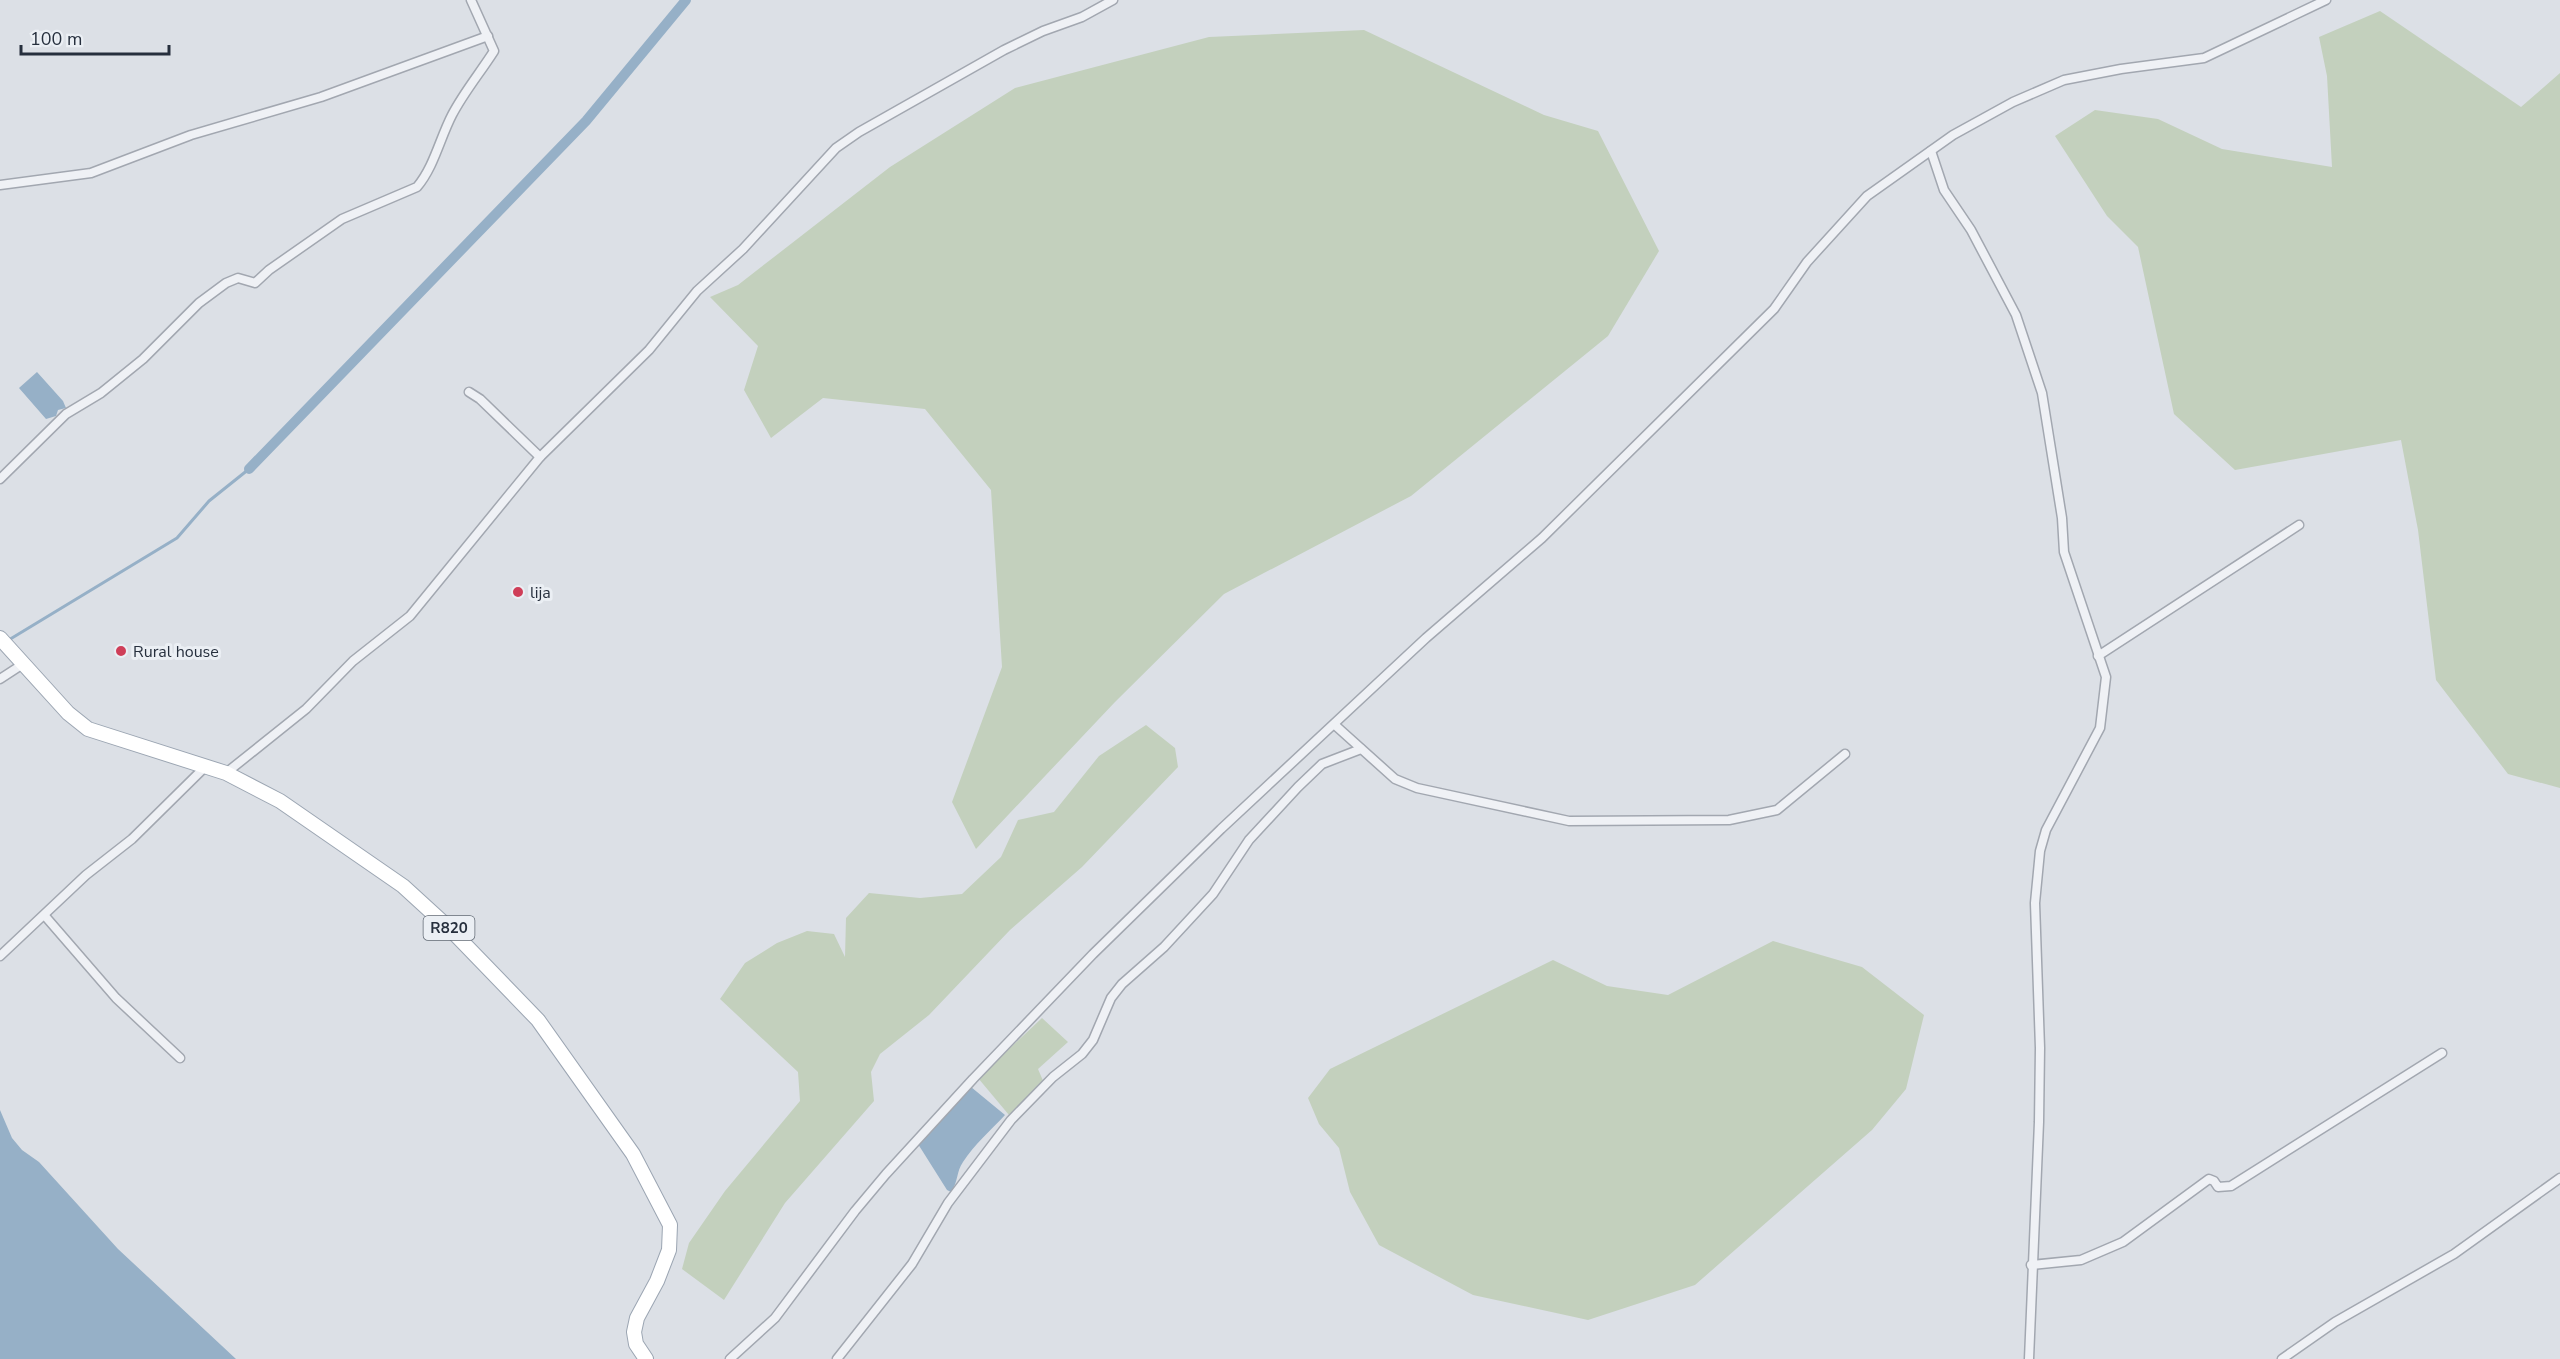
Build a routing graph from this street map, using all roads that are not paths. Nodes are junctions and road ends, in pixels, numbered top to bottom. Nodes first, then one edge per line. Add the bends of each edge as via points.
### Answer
1 (471, 0) edge
2 (1113, 0) edge
3 (2326, 0) edge
4 (488, 36) junction
5 (1930, 151) junction
6 (0, 185) edge
7 (469, 392) dead end
8 (540, 456) junction
9 (0, 479) edge
10 (2299, 525) dead end
11 (0, 638) edge
12 (2098, 656) junction
13 (20, 661) junction
14 (0, 679) edge
15 (1335, 726) junction
16 (1361, 749) junction
17 (1845, 754) dead end
18 (206, 766) junction
19 (225, 773) junction
20 (45, 916) junction
21 (0, 956) edge
22 (2442, 1053) dead end
23 (180, 1058) dead end
24 (2560, 1178) edge
25 (2031, 1265) junction
26 (646, 1359) edge
27 (730, 1359) edge
28 (837, 1359) edge
29 (2029, 1359) edge
30 (2282, 1359) edge

1 - 4 street
2 - 8 street via 1004,50 836,148 743,249 697,291 649,350
3 - 5 street via 2204,58 2064,80 2013,102
4 - 6 street via 330,94 191,135 91,173
4 - 9 street via 494,51 470,83 417,187 342,219 255,283 238,278 226,283 180,320 143,359 66,414
5 - 12 street via 1944,190 1971,230 2016,315 2042,393 2064,552
5 - 15 street via 1867,196 1807,262 1774,309 1542,538 1426,638
7 - 8 street
8 - 19 street via 410,616 352,662 306,709
10 - 12 street
11 - 13 main road, R820
12 - 25 street via 2106,677 2100,728 2046,830 2040,851 2035,903 2039,1122
13 - 14 street
13 - 18 main road, R820 via 88,729
15 - 16 street
15 - 27 street via 1221,829 973,1079 855,1211 775,1318
16 - 17 street via 1395,779 1417,788 1569,821 1729,820 1777,810
16 - 28 street via 1322,764 1298,787 1249,840 1213,894 1164,947 1122,984 1111,998 1093,1040 1011,1120 948,1203 912,1264
18 - 19 main road, R820
18 - 20 street
19 - 26 main road, R820 via 280,801 403,886 538,1020 581,1079 633,1154 670,1225 669,1250 634,1332 636,1344
20 - 21 street
20 - 23 street via 116,998
22 - 25 street via 2231,1186 2218,1187 2208,1179 2123,1242 2080,1260
24 - 30 street via 2454,1254 2335,1323
25 - 29 street

